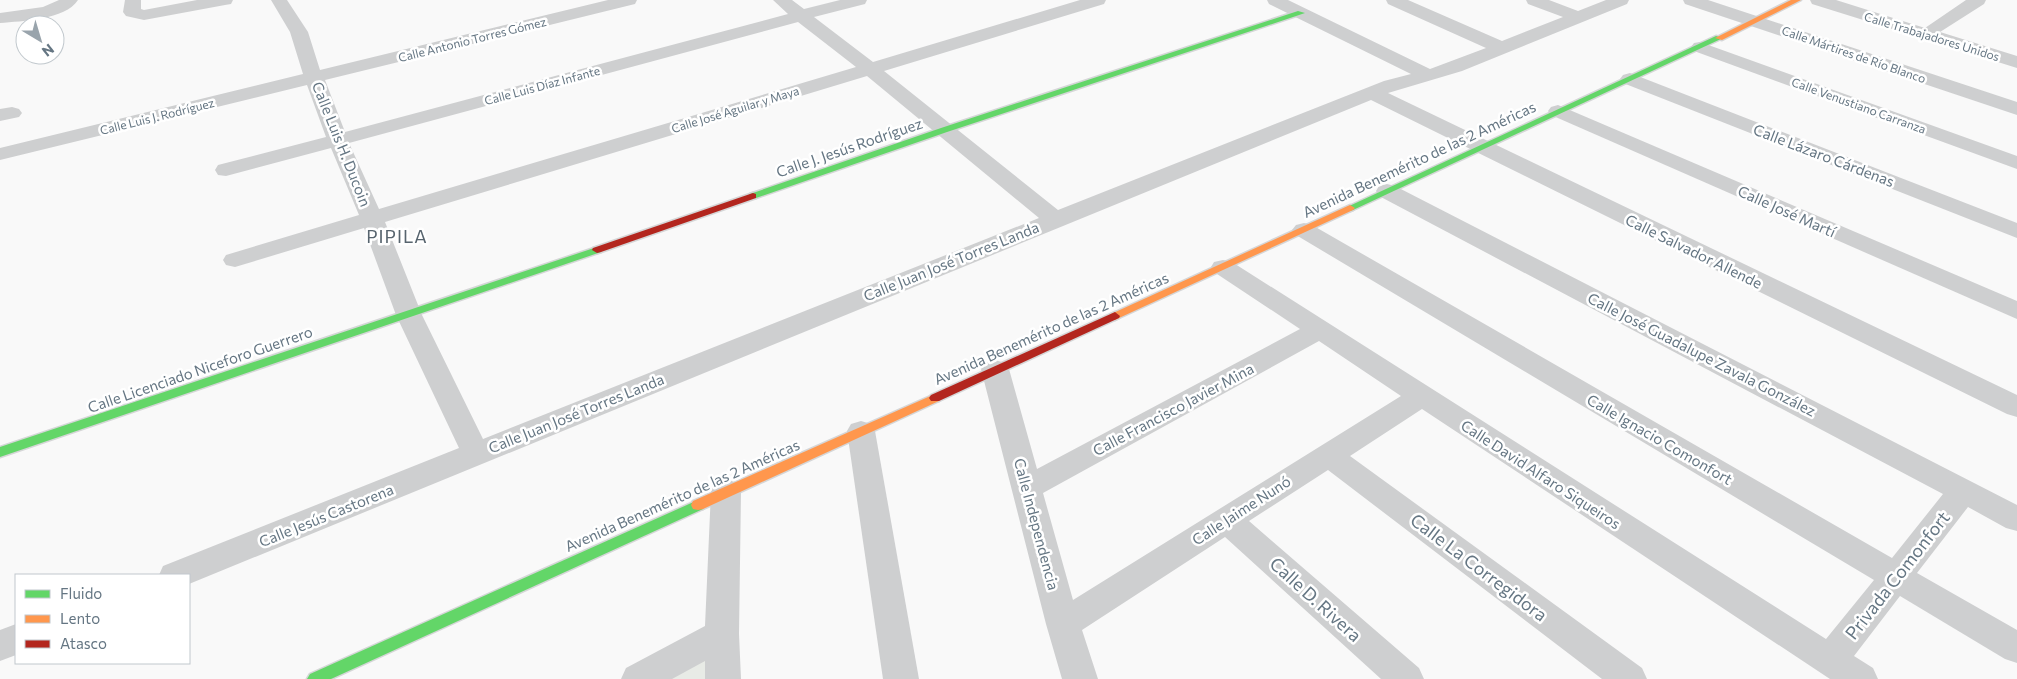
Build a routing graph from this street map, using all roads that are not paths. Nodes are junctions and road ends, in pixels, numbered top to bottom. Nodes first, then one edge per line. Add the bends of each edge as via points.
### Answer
1 (225, 0) edge
2 (281, 0) edge
3 (629, 0) edge
4 (781, 0) edge
5 (859, 0) edge
6 (1098, 0) edge
7 (1275, 0) edge
8 (1394, 0) edge
9 (1534, 0) edge
10 (1621, 0) edge
11 (1691, 0) edge
12 (1797, 0) edge
13 (1818, 0) edge
14 (1842, 0) edge
15 (1978, 0) edge
16 (63, 4) edge
17 (132, 6) edge
18 (1301, 13) junction
19 (800, 15) junction
20 (1578, 17) junction
21 (0, 18) edge
22 (1756, 21) junction
23 (1933, 29) junction
24 (1700, 47) junction
25 (1502, 48) junction
26 (2017, 55) edge
27 (2017, 62) edge
28 (870, 69) junction
29 (1429, 76) junction
30 (315, 78) junction
31 (1630, 79) junction
32 (1372, 93) junction
33 (2017, 109) edge
34 (1558, 111) junction
35 (944, 130) junction
36 (338, 141) junction
37 (1480, 147) junction
38 (0, 154) edge
39 (2017, 163) edge
40 (226, 170) dead end
41 (1387, 191) junction
42 (372, 219) junction
43 (1055, 219) junction
44 (1304, 230) junction
45 (2017, 231) edge
46 (235, 260) dead end
47 (1223, 267) junction
48 (2017, 311) edge
49 (409, 315) junction
50 (1319, 330) junction
51 (996, 369) junction
52 (1420, 396) junction
53 (2017, 407) edge
54 (861, 430) junction
55 (0, 452) edge
56 (476, 454) junction
57 (1328, 455) junction
58 (1027, 488) junction
59 (1964, 490) junction
60 (726, 491) junction
61 (2017, 519) edge
62 (1227, 520) junction
63 (177, 574) edge
64 (1895, 577) junction
65 (1063, 624) junction
66 (722, 634) junction
67 (15, 640) edge
68 (0, 646) edge
69 (2017, 648) edge
70 (1831, 659) junction
71 (315, 679) edge
72 (639, 679) edge
73 (722, 679) edge
74 (901, 679) edge
75 (1080, 679) edge
76 (1406, 679) edge
77 (1630, 679) edge
78 (1860, 679) edge

1 - 17 street via 144,15
2 - 30 street, Calle Luis H. Ducoin via 300,32
3 - 30 street, Calle Antonio Torres Gómez
4 - 19 street
5 - 19 street, Calle Luis Díaz Infante
6 - 28 street, Calle José Aguilar y Maya
7 - 18 street
8 - 25 street
9 - 20 street
10 - 20 street
11 - 22 street, Calle Mártires de Río Blanco
12 - 22 street, Avenida Benemérito de las 2 Américas
13 - 27 street, Calle Trabajadores Unidos
14 - 23 street, Calle Trabajadores Unidos
15 - 23 street
16 - 21 street
18 - 29 street
18 - 35 street, Calle J. Jesús Rodríguez
19 - 28 street
19 - 36 street, Calle Luis Díaz Infante
20 - 25 street
22 - 24 street, Avenida Benemérito de las 2 Américas
22 - 33 street, Calle Mártires de Río Blanco
23 - 26 street, Calle Trabajadores Unidos
24 - 31 street, Avenida Benemérito de las 2 Américas
24 - 39 street, Calle Venustiano Carranza
25 - 29 street
28 - 35 street
28 - 42 street, Calle José Aguilar y Maya
29 - 32 street, Calle Juan José Torres Landa via 1400,81
30 - 36 street, Calle Luis H. Ducoin
30 - 38 street, Calle Luis J. Rodríguez
31 - 34 street, Avenida Benemérito de las 2 Américas
31 - 45 street, Calle Lázaro Cárdenas
32 - 37 street, Calle Salvador Allende
32 - 43 street, Calle Juan José Torres Landa
34 - 37 street, Avenida Benemérito de las 2 Américas
34 - 48 street, Calle José Martí
35 - 43 street
35 - 49 street, Calle J. Jesús Rodríguez
36 - 40 street, Calle Luis Díaz Infante
36 - 42 street, Calle Luis H. Ducoin
37 - 41 street, Avenida Benemérito de las 2 Américas
37 - 53 street, Calle Salvador Allende
41 - 44 street, Avenida Benemérito de las 2 Américas
41 - 59 street, Calle José Guadalupe Zavala González
42 - 46 street, Calle José Aguilar y Maya
42 - 49 street, Calle Luis H. Ducoin
43 - 56 street, Calle Juan José Torres Landa
44 - 47 street, Avenida Benemérito de las 2 Américas
44 - 64 street, Calle Ignacio Comonfort
47 - 50 street, Calle David Alfaro Siqueiros
47 - 51 street, Avenida Benemérito de las 2 Américas
49 - 55 street, Calle Licenciado Niceforo Guerrero
49 - 56 street, Calle Luis H. Ducoin
50 - 52 street, Calle David Alfaro Siqueiros
50 - 58 street, Calle Francisco Javier Mina
51 - 54 street, Avenida Benemérito de las 2 Américas
51 - 58 street, Calle Independencia
52 - 57 street, Calle Jaime Nunó
52 - 70 street, Calle David Alfaro Siqueiros
54 - 60 street, Avenida Benemérito de las 2 Américas
54 - 74 street
56 - 63 street, Calle Jesús Castorena
57 - 62 street, Calle Jaime Nunó
57 - 77 street, Calle La Corregidora
58 - 65 street, Calle Independencia
59 - 61 street, Calle José Guadalupe Zavala González
59 - 64 street, Privada Comonfort
60 - 66 street
60 - 71 street, Avenida Benemérito de las 2 Américas
62 - 65 street, Calle Jaime Nunó
62 - 76 street, Calle D. Rivera
64 - 69 street, Calle Ignacio Comonfort
64 - 70 street, Privada Comonfort
65 - 75 street, Calle Independencia
66 - 72 street
66 - 73 street
67 - 68 street
70 - 78 street, Calle David Alfaro Siqueiros

